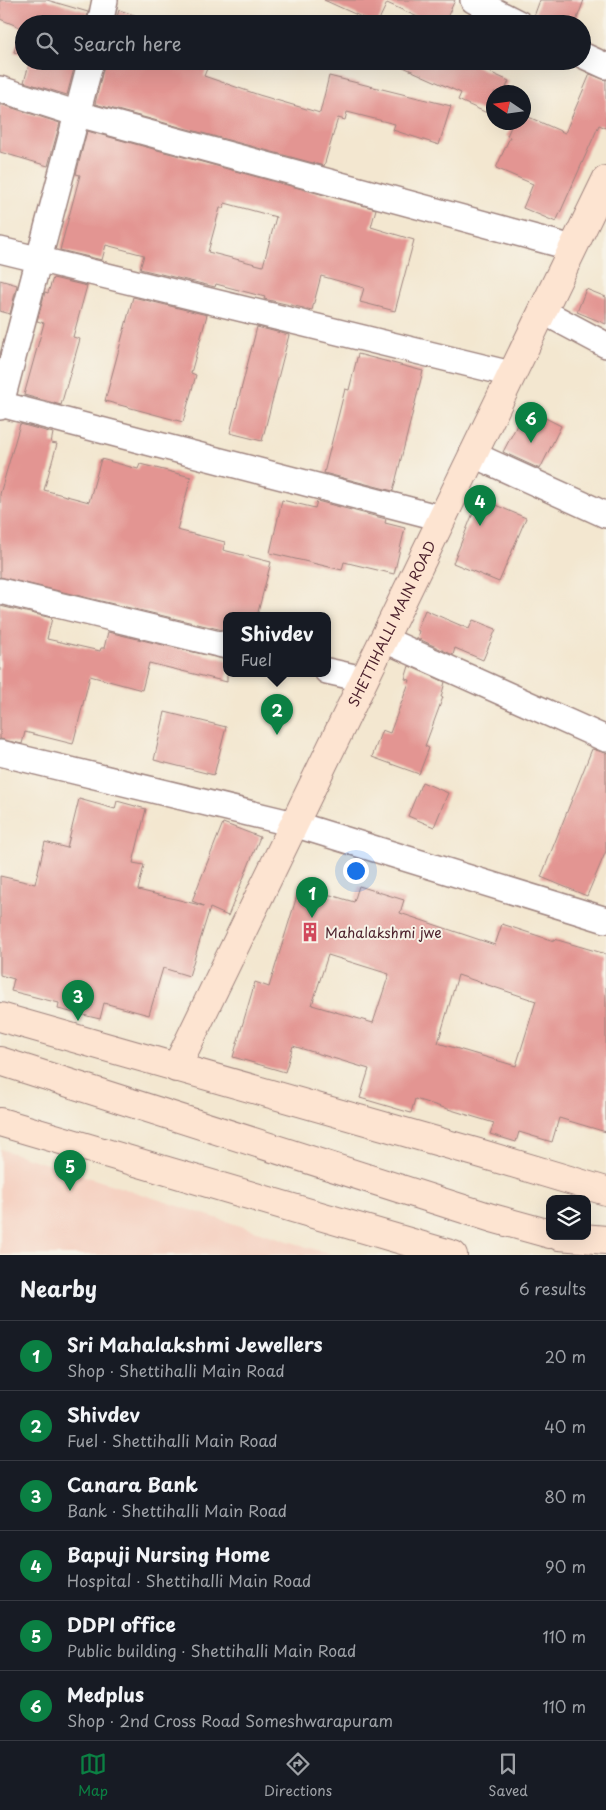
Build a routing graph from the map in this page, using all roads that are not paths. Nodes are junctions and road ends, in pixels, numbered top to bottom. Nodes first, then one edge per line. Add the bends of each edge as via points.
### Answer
1 (105, 0) edge
2 (472, 0) edge
3 (102, 15) edge
4 (502, 15) edge
5 (591, 59) edge
6 (606, 66) edge
7 (89, 70) edge
8 (0, 89) edge
9 (78, 114) junction
10 (606, 180) edge
11 (573, 248) junction
12 (0, 250) edge
13 (39, 261) junction
14 (542, 312) junction
15 (606, 345) edge
16 (511, 374) junction
17 (0, 405) edge
18 (472, 454) junction
19 (606, 515) edge
20 (441, 518) junction
21 (0, 591) edge
22 (383, 640) junction
23 (223, 645) edge
24 (331, 672) edge
25 (364, 680) junction
26 (606, 739) edge
27 (0, 753) edge
28 (294, 824) junction
29 (606, 920) edge
30 (0, 1017) edge
31 (8, 1064) edge
32 (176, 1068) junction
33 (0, 1122) edge
34 (606, 1191) edge
35 (546, 1233) edge
36 (591, 1239) edge
37 (606, 1240) edge
38 (454, 1255) edge

1 - 3 street
2 - 4 street
5 - 6 street
7 - 9 street
8 - 9 street
9 - 11 street
9 - 13 street
10 - 11 street, SHETTIHALLI MAIN ROAD
11 - 14 street, SHETTIHALLI MAIN ROAD
12 - 13 street
13 - 16 street
13 - 17 street
14 - 15 street
14 - 16 street, SHETTIHALLI MAIN ROAD
16 - 18 street, SHETTIHALLI MAIN ROAD
17 - 20 street
18 - 19 street
18 - 20 street, SHETTIHALLI MAIN ROAD
20 - 22 street, SHETTIHALLI MAIN ROAD
21 - 23 street
22 - 25 street, SHETTIHALLI MAIN ROAD
22 - 26 street
24 - 25 street
25 - 28 street, SHETTIHALLI MAIN ROAD
27 - 28 street
28 - 29 street
28 - 32 street, SHETTIHALLI MAIN ROAD
30 - 32 street
31 - 35 street
32 - 34 street
33 - 38 street
36 - 37 street

